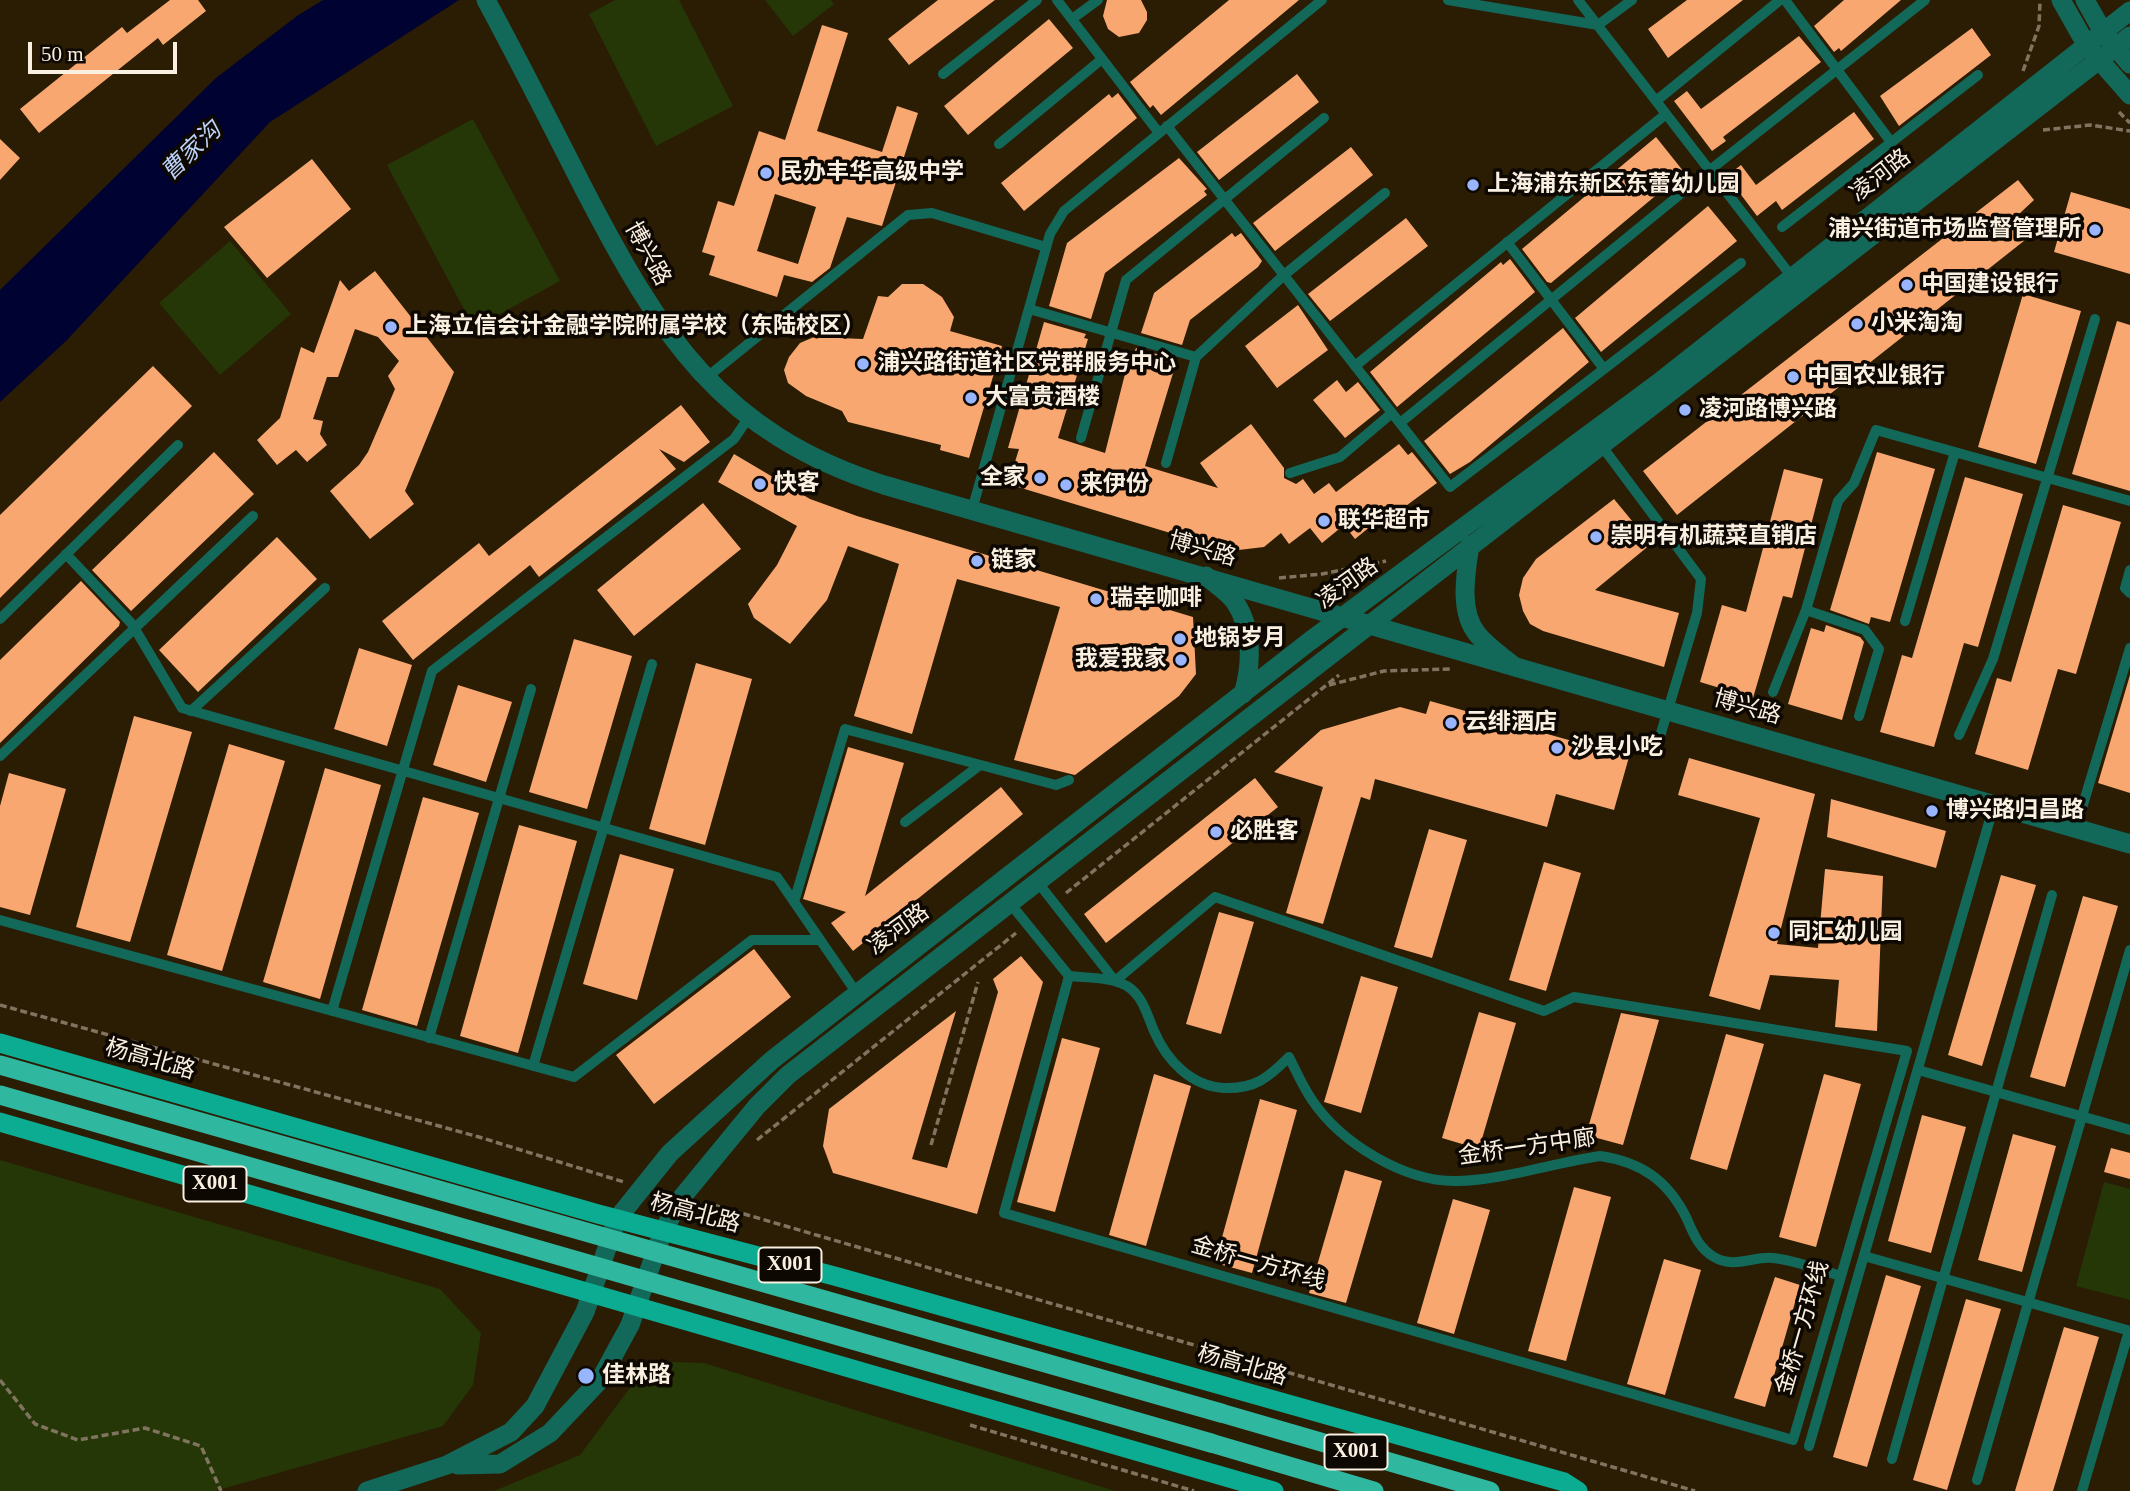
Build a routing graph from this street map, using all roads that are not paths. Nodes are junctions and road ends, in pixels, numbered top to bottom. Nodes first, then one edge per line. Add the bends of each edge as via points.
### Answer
1 (1037, 0) edge
2 (1057, 0) edge
3 (1098, 0) edge
4 (1322, 0) edge
5 (1448, 0) edge
6 (1578, 0) edge
7 (1632, 0) edge
8 (1780, 0) edge
9 (1785, 0) edge
10 (1925, 0) edge
11 (2061, 0) edge
12 (2085, 0) edge
13 (491, 8) edge
14 (2130, 11) edge
15 (1072, 19) junction
16 (1598, 25) junction
17 (2116, 39) edge
18 (2093, 54) junction
19 (1102, 59) junction
20 (2130, 64) edge
21 (1836, 70) junction
22 (943, 74) dead end
23 (1978, 75) dead end
24 (2130, 95) edge
25 (1656, 101) junction
26 (1666, 114) junction
27 (1324, 118) dead end
28 (1163, 130) junction
29 (1891, 142) junction
30 (999, 144) dead end
31 (1710, 170) junction
32 (1385, 193) dead end
33 (1224, 200) junction
34 (1782, 227) dead end
35 (1507, 242) junction
36 (1046, 247) junction
37 (1741, 262) dead end
38 (1284, 275) junction
39 (1792, 277) junction
40 (1550, 300) junction
41 (1029, 309) junction
42 (2095, 319) dead end
43 (1111, 332) junction
44 (1196, 357) junction
45 (1355, 366) junction
46 (1604, 369) junction
47 (706, 378) junction
48 (1392, 414) junction
49 (749, 417) junction
50 (1400, 423) junction
51 (1081, 438) dead end
52 (1601, 444) junction
53 (178, 445) dead end
54 (1955, 452) junction
55 (1166, 463) dead end
56 (1290, 473) dead end
57 (2047, 478) junction
58 (2130, 501) edge
59 (972, 510) junction
60 (253, 516) dead end
61 (1470, 545) junction
62 (66, 554) junction
63 (2130, 570) edge
64 (1206, 576) junction
65 (325, 588) dead end
66 (2130, 593) edge
67 (1806, 610) junction
68 (1346, 616) junction
69 (0, 619) edge
70 (1905, 621) dead end
71 (1369, 622) junction
72 (135, 628) junction
73 (2130, 648) edge
74 (652, 664) dead end
75 (1515, 667) junction
76 (531, 689) dead end
77 (1773, 692) dead end
78 (1243, 694) junction
79 (191, 710) junction
80 (1668, 711) junction
81 (1859, 716) dead end
82 (1959, 736) dead end
83 (1655, 754) dead end
84 (0, 756) edge
85 (980, 765) junction
86 (402, 770) junction
87 (1069, 780) dead end
88 (499, 798) junction
89 (1994, 805) junction
90 (905, 822) dead end
91 (603, 828) junction
92 (2076, 828) junction
93 (2130, 844) edge
94 (1037, 880) junction
95 (2052, 895) dead end
96 (794, 902) junction
97 (1009, 902) junction
98 (0, 920) edge
99 (820, 940) junction
100 (2130, 950) edge
101 (1069, 976) junction
102 (1115, 981) junction
103 (856, 992) junction
104 (331, 1011) junction
105 (429, 1038) junction
106 (0, 1043) edge
107 (0, 1065) edge
108 (533, 1066) junction
109 (1918, 1070) junction
110 (1996, 1092) junction
111 (0, 1096) edge
112 (2082, 1116) junction
113 (0, 1122) edge
114 (2130, 1130) edge
115 (617, 1219) junction
116 (663, 1231) junction
117 (1864, 1256) junction
118 (1841, 1276) junction
119 (1943, 1278) junction
120 (590, 1295) junction
121 (2028, 1302) junction
122 (637, 1305) junction
123 (2130, 1331) edge
124 (1809, 1446) dead end
125 (1892, 1460) dead end
126 (447, 1465) junction
127 (1977, 1480) dead end
128 (367, 1491) edge
129 (1275, 1491) edge
130 (1374, 1491) edge
131 (1490, 1491) edge
132 (1578, 1491) edge
133 (2082, 1491) edge

1 - 22 lane
2 - 15 lane
3 - 15 lane
4 - 28 lane
5 - 16 lane
6 - 16 lane
7 - 16 lane
8 - 25 lane
9 - 21 lane
10 - 21 lane
11 - 18 street
12 - 17 street
13 - 47 street, 博兴路 via 629,276 674,342
14 - 17 street, 凌河路
15 - 19 lane
16 - 25 lane
17 - 18 street, 凌河路
17 - 20 street
18 - 24 street
18 - 39 street, 凌河路
18 - 52 street, 凌河路
19 - 28 lane
19 - 30 lane
21 - 29 lane
21 - 31 lane
23 - 29 lane
25 - 26 lane
26 - 31 lane
26 - 35 lane
27 - 33 lane
28 - 33 lane
28 - 36 lane via 1064,211
29 - 34 lane
31 - 39 lane
31 - 40 lane
32 - 38 lane
33 - 38 lane
33 - 43 lane via 1126,280
35 - 40 lane
35 - 45 lane
36 - 41 lane
36 - 47 lane via 932,213 908,215
37 - 46 lane
38 - 44 lane
38 - 45 lane
39 - 68 street, 凌河路
40 - 46 lane
40 - 50 lane
41 - 43 lane
41 - 59 lane
42 - 57 lane
43 - 44 lane
43 - 51 lane
44 - 55 lane
45 - 48 lane
46 - 50 lane via 1450,487
47 - 49 street, 博兴路
48 - 50 lane
48 - 56 lane via 1340,457
49 - 59 street, 博兴路 via 796,448 842,470
49 - 86 lane via 734,439 432,671
52 - 61 street, 凌河路
52 - 80 lane via 1701,579 1697,613
53 - 62 lane
54 - 57 lane
54 - 67 lane via 1876,430 1854,483 1838,501
54 - 70 lane
57 - 58 lane
57 - 82 lane via 1993,659
59 - 64 street, 博兴路
60 - 72 lane
61 - 71 street, 凌河路
61 - 75 street via 1465,575 1467,612 1476,634
62 - 69 lane
62 - 72 lane
63 - 66 lane via 2125,588
64 - 68 street, 博兴路
64 - 78 street via 1234,600 1247,629 1250,672
65 - 79 lane
67 - 77 lane
67 - 81 lane via 1865,630 1879,649
68 - 71 street, 博兴路
68 - 78 street, 凌河路
71 - 75 street, 博兴路
71 - 94 street, 凌河路
72 - 79 lane via 182,708
72 - 84 lane
73 - 92 lane
74 - 91 lane
75 - 80 street, 博兴路
76 - 88 lane
78 - 103 street, 凌河路
79 - 86 lane
80 - 83 lane
80 - 89 street, 博兴路
85 - 87 lane via 1056,785
85 - 90 lane
85 - 96 lane via 845,729
86 - 88 lane
86 - 104 lane
88 - 91 lane
88 - 105 lane
89 - 92 street, 博兴路
89 - 109 lane
91 - 96 lane via 777,877
91 - 108 lane
92 - 93 street, 博兴路
94 - 97 street, 凌河路
94 - 102 lane
95 - 110 lane
96 - 99 lane
97 - 101 lane
97 - 116 street, 凌河路 via 788,1075 683,1196
98 - 104 lane
99 - 103 lane
99 - 108 lane via 752,940 574,1077
100 - 112 lane
101 - 102 lane
101 - 118 lane, 金桥一方环线 via 1004,1213 1793,1440
102 - 118 lane, 金桥一方中廊 via 1129,987 1145,1007 1154,1032 1180,1070 1207,1087 1236,1088 1267,1080 1289,1058 1325,1116 1357,1146 1397,1170 1456,1181 1600,1156 1624,1160 1650,1171 1671,1192 1700,1247 1717,1259 1733,1263 1771,1258
102 - 118 lane, 金桥一方环线 via 1215,897 1544,1010 1574,997 1907,1051
103 - 115 street, 凌河路 via 719,1107 640,1186
104 - 105 lane
105 - 108 lane
106 - 115 main road, 杨高北路 / X001
107 - 131 highway, 杨高北路 / X001, bridge
109 - 110 lane
109 - 117 lane
110 - 112 lane
110 - 119 lane
111 - 130 highway, X001, bridge
112 - 114 lane
112 - 121 lane
113 - 120 main road, X001
115 - 116 main road, 杨高北路 / X001
115 - 120 street
116 - 122 street
116 - 132 main road, 杨高北路 / X001 via 1551,1478
117 - 119 lane
117 - 124 lane
119 - 121 lane
119 - 125 lane
120 - 122 main road, X001
120 - 126 street via 534,1406 511,1432
121 - 123 lane
121 - 127 lane
122 - 126 street via 600,1380 550,1433 500,1464
122 - 129 main road, X001
123 - 133 lane
126 - 128 street

